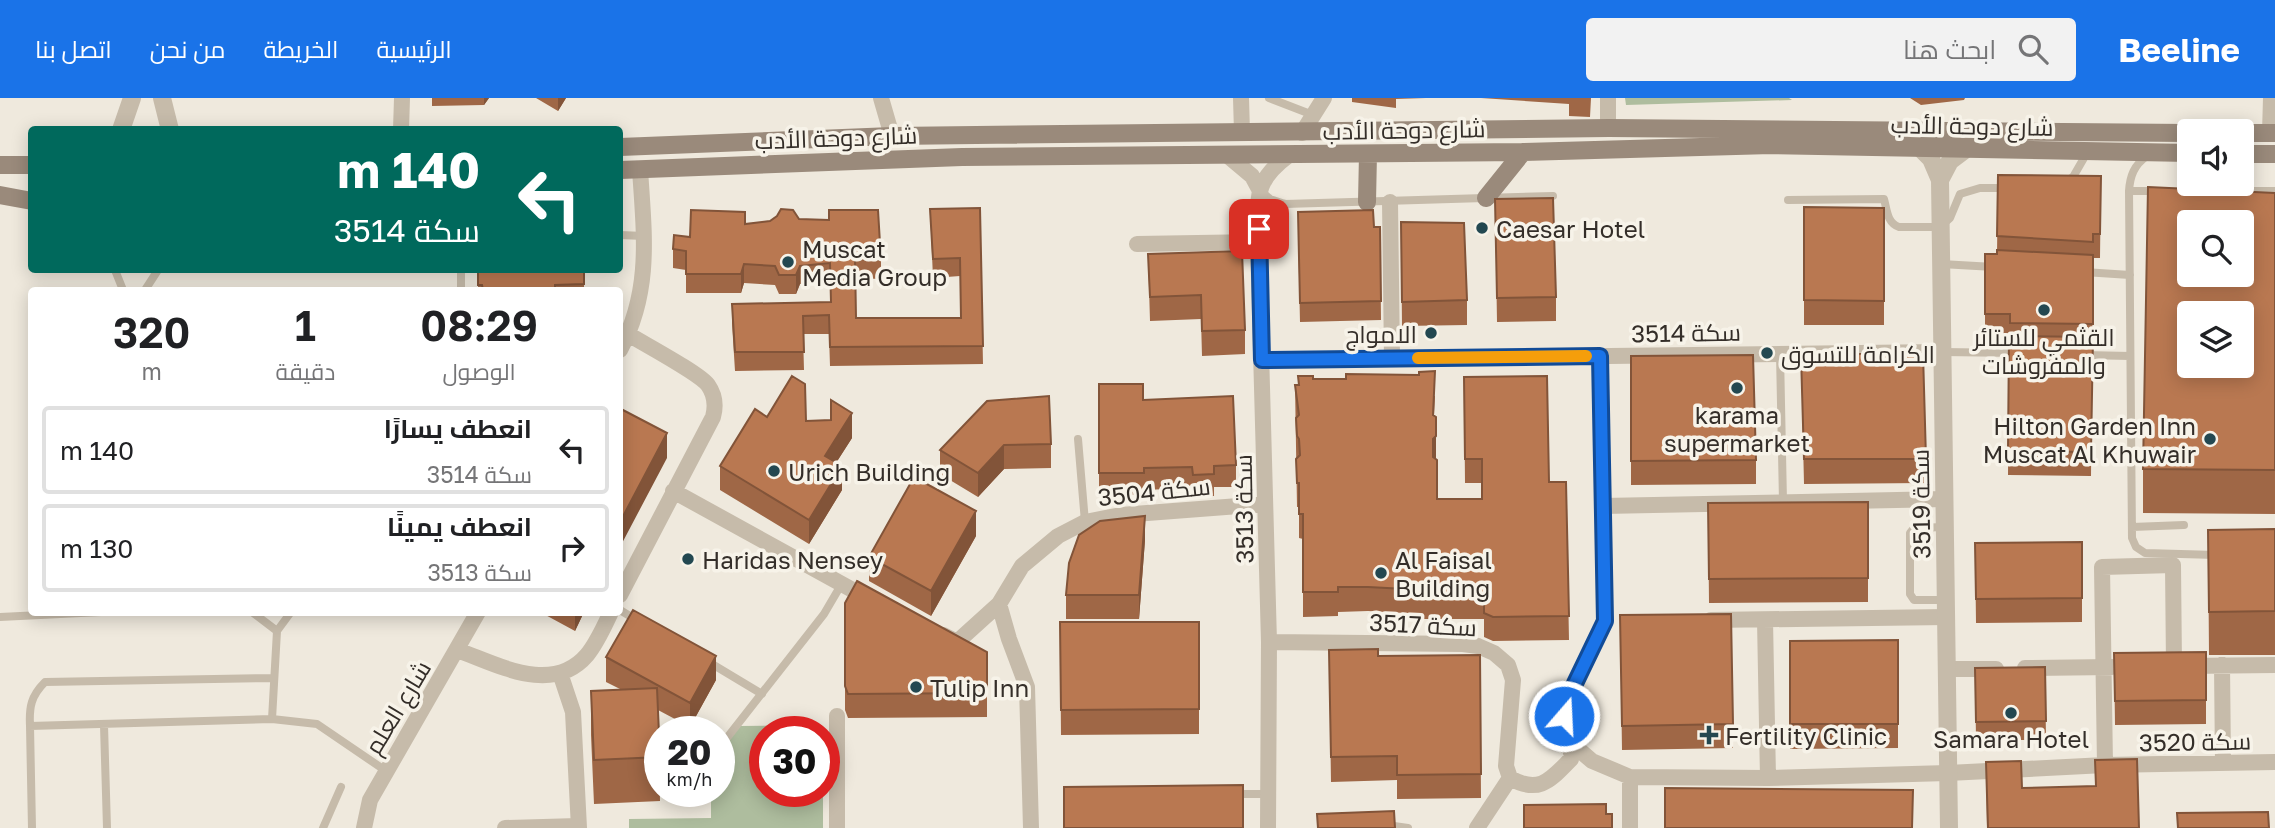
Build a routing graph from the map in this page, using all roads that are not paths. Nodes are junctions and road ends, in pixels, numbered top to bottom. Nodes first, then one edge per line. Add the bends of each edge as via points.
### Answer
1 (132, 98) edge
2 (162, 98) edge
3 (402, 98) edge
4 (881, 98) edge
5 (1241, 98) edge
6 (1269, 98) edge
7 (1324, 98) edge
8 (1608, 98) edge
9 (2271, 98) edge
10 (1313, 115) junction
11 (122, 126) edge
12 (169, 126) edge
13 (401, 126) edge
14 (1608, 128) junction
15 (1242, 132) junction
16 (1302, 133) junction
17 (2177, 133) edge
18 (2254, 133) edge
19 (2272, 133) edge
20 (892, 136) junction
21 (623, 147) edge
22 (1920, 148) junction
23 (1966, 149) junction
24 (2088, 151) junction
25 (1523, 152) junction
26 (2154, 153) junction
27 (2177, 153) edge
28 (1368, 154) junction
29 (2254, 154) edge
30 (2275, 154) edge
31 (1227, 155) junction
32 (1289, 155) junction
33 (0, 165) edge
34 (28, 165) edge
35 (640, 169) junction
36 (623, 170) edge
37 (1940, 180) junction
38 (2015, 188) edge
39 (1259, 189) junction
40 (2051, 189) edge
41 (2129, 191) junction
42 (2169, 191) edge
43 (2254, 191) edge
44 (2275, 191) edge
45 (0, 195) edge
46 (1553, 196) edge
47 (1486, 198) junction
48 (28, 200) edge
49 (1788, 200) dead end
50 (1367, 202) junction
51 (1390, 202) junction
52 (1285, 204) junction
53 (1940, 227) junction
54 (623, 235) edge
55 (1259, 235) junction
56 (644, 236) junction
57 (1137, 244) dead end
58 (1941, 264) junction
59 (2008, 268) edge
60 (2076, 272) edge
61 (2130, 275) junction
62 (624, 332) edge
63 (1942, 352) junction
64 (2022, 353) edge
65 (1780, 354) junction
66 (2076, 355) edge
67 (1600, 356) junction
68 (2130, 356) junction
69 (1392, 358) junction
70 (1262, 360) junction
71 (1077, 439) dead end
72 (673, 491) junction
73 (1945, 499) junction
74 (1783, 502) junction
75 (1265, 504) junction
76 (1603, 506) junction
77 (1085, 522) junction
78 (2184, 525) dead end
79 (1945, 527) junction
80 (2132, 527) junction
81 (2223, 555) edge
82 (841, 585) junction
83 (623, 589) edge
84 (999, 604) junction
85 (882, 605) edge
86 (1947, 608) junction
87 (623, 612) edge
88 (28, 616) edge
89 (257, 616) edge
90 (288, 616) edge
91 (476, 616) edge
92 (609, 616) edge
93 (0, 617) edge
94 (1698, 620) edge
95 (1765, 620) junction
96 (643, 624) edge
97 (932, 630) edge
98 (277, 631) junction
99 (1269, 642) junction
100 (457, 650) junction
101 (702, 659) edge
102 (2275, 665) edge
103 (2127, 666) edge
104 (2222, 666) junction
105 (2104, 667) junction
106 (1946, 669) junction
107 (560, 673) junction
108 (274, 678) junction
109 (762, 694) junction
110 (272, 719) junction
111 (104, 725) junction
112 (30, 726) junction
113 (735, 728) edge
114 (1578, 757) junction
115 (2275, 762) edge
116 (2223, 763) junction
117 (2105, 765) junction
118 (386, 771) junction
119 (1948, 773) junction
120 (1630, 777) junction
121 (1510, 778) junction
122 (1768, 778) junction
123 (341, 787) dead end
124 (1227, 794) edge
125 (1268, 794) junction
126 (837, 807) edge
127 (1382, 825) edge
128 (578, 827) edge
129 (32, 828) edge
130 (107, 828) edge
131 (323, 828) edge
132 (364, 828) edge
133 (505, 828) edge
134 (837, 828) edge
135 (1031, 828) edge
136 (1268, 828) edge
137 (1408, 828) edge
138 (1477, 828) edge
139 (1630, 828) edge
140 (1949, 828) edge

1 - 11 street
2 - 12 street
3 - 13 street
4 - 20 street
5 - 15 street
6 - 10 lane
7 - 10 street
8 - 14 street
9 - 19 street
10 - 16 street
14 - 16 main road, شارع دوحة الأدب
14 - 17 main road, شارع دوحة الأدب
15 - 16 main road, شارع دوحة الأدب
15 - 20 main road, شارع دوحة الأدب
18 - 19 main road
20 - 21 main road, شارع دوحة الأدب
22 - 23 main road, شارع دوحة الأدب
22 - 25 main road, شارع دوحة الأدب via 1772,145
22 - 37 street
23 - 24 main road, شارع دوحة الأدب
23 - 37 street via 1950,162
24 - 26 main road, شارع دوحة الأدب
24 - 40 lane via 2073,177
25 - 28 main road, شارع دوحة الأدب
25 - 47 main road
26 - 27 main road, شارع دوحة الأدب
26 - 41 lane via 2134,167
28 - 32 main road, شارع دوحة الأدب
28 - 50 main road
29 - 30 main road
31 - 32 main road, شارع دوحة الأدب
31 - 35 main road, شارع دوحة الأدب via 962,157
31 - 39 street via 1252,176
32 - 39 street via 1265,175
33 - 34 main road
35 - 36 main road, شارع دوحة الأدب
35 - 56 street
37 - 53 street, سكة 3519
38 - 53 lane via 1980,188 1960,194 1950,218
39 - 52 lane
39 - 55 street, سكة 3513
41 - 42 lane
41 - 61 lane
43 - 44 lane
45 - 48 main road
46 - 47 lane
47 - 51 lane
49 - 53 lane via 1884,199 1893,225
50 - 51 lane
50 - 52 lane
51 - 69 street
52 - 55 lane
53 - 58 street, سكة 3519
54 - 56 lane
55 - 57 street
55 - 70 street, سكة 3513
56 - 62 street via 637,305
58 - 59 lane
58 - 63 street, سكة 3519
60 - 61 lane
61 - 68 lane
62 - 72 street via 703,380 713,396 713,417
63 - 64 lane
63 - 65 street, سكة 3514
63 - 73 street, سكة 3519
65 - 67 street, سكة 3514
65 - 74 lane
66 - 68 lane
67 - 69 street, سكة 3514
67 - 76 street
68 - 80 lane
69 - 70 street, سكة 3514
70 - 75 street, سكة 3513
71 - 77 lane
72 - 82 street
72 - 83 street
73 - 74 street
73 - 79 street, سكة 3519
74 - 76 street
75 - 77 street, سكة 3504
75 - 99 street, سكة 3513
76 - 114 street via 1612,621 1566,702 1564,716
77 - 84 street, سكة 3504 via 1058,536 1023,566
78 - 80 lane
79 - 86 street, سكة 3519
79 - 86 lane via 1914,528 1910,533 1910,594 1914,600
80 - 81 lane via 2136,547 2145,553
82 - 85 street
82 - 109 lane
84 - 97 street, سكة 3504 via 957,642
84 - 135 street via 1027,687
86 - 95 street
86 - 106 street, سكة 3519
87 - 96 lane
88 - 93 lane
89 - 98 lane
90 - 98 lane
91 - 100 street, شارع العلم
92 - 107 street via 586,657
94 - 95 street
95 - 122 street
98 - 108 lane
99 - 121 street, سكة 3517 via 1463,643 1494,653 1508,665 1513,680 1506,766
99 - 125 street, سكة 3513
100 - 107 street via 532,676
100 - 118 street, شارع العلم
101 - 109 lane
102 - 104 street
103 - 105 street
104 - 105 street via 2168,666 2173,565 2102,567
104 - 116 street
105 - 106 street
105 - 117 street
106 - 119 street, سكة 3519
107 - 128 street via 573,712
108 - 110 lane
108 - 112 lane via 45,682 34,692
109 - 113 lane
110 - 111 lane
110 - 118 lane via 317,724
111 - 112 lane
111 - 130 lane
112 - 129 lane
114 - 120 street
114 - 121 street via 1549,781 1535,786
115 - 116 street, سكة 3520
116 - 117 street, سكة 3520
117 - 119 street, سكة 3520
118 - 132 street, شارع العلم via 370,800
119 - 122 street
119 - 140 street, سكة 3519
120 - 122 street
120 - 139 street
121 - 138 street
123 - 131 lane
124 - 125 lane
125 - 136 street, سكة 3513
126 - 134 street
127 - 137 lane
128 - 133 street

